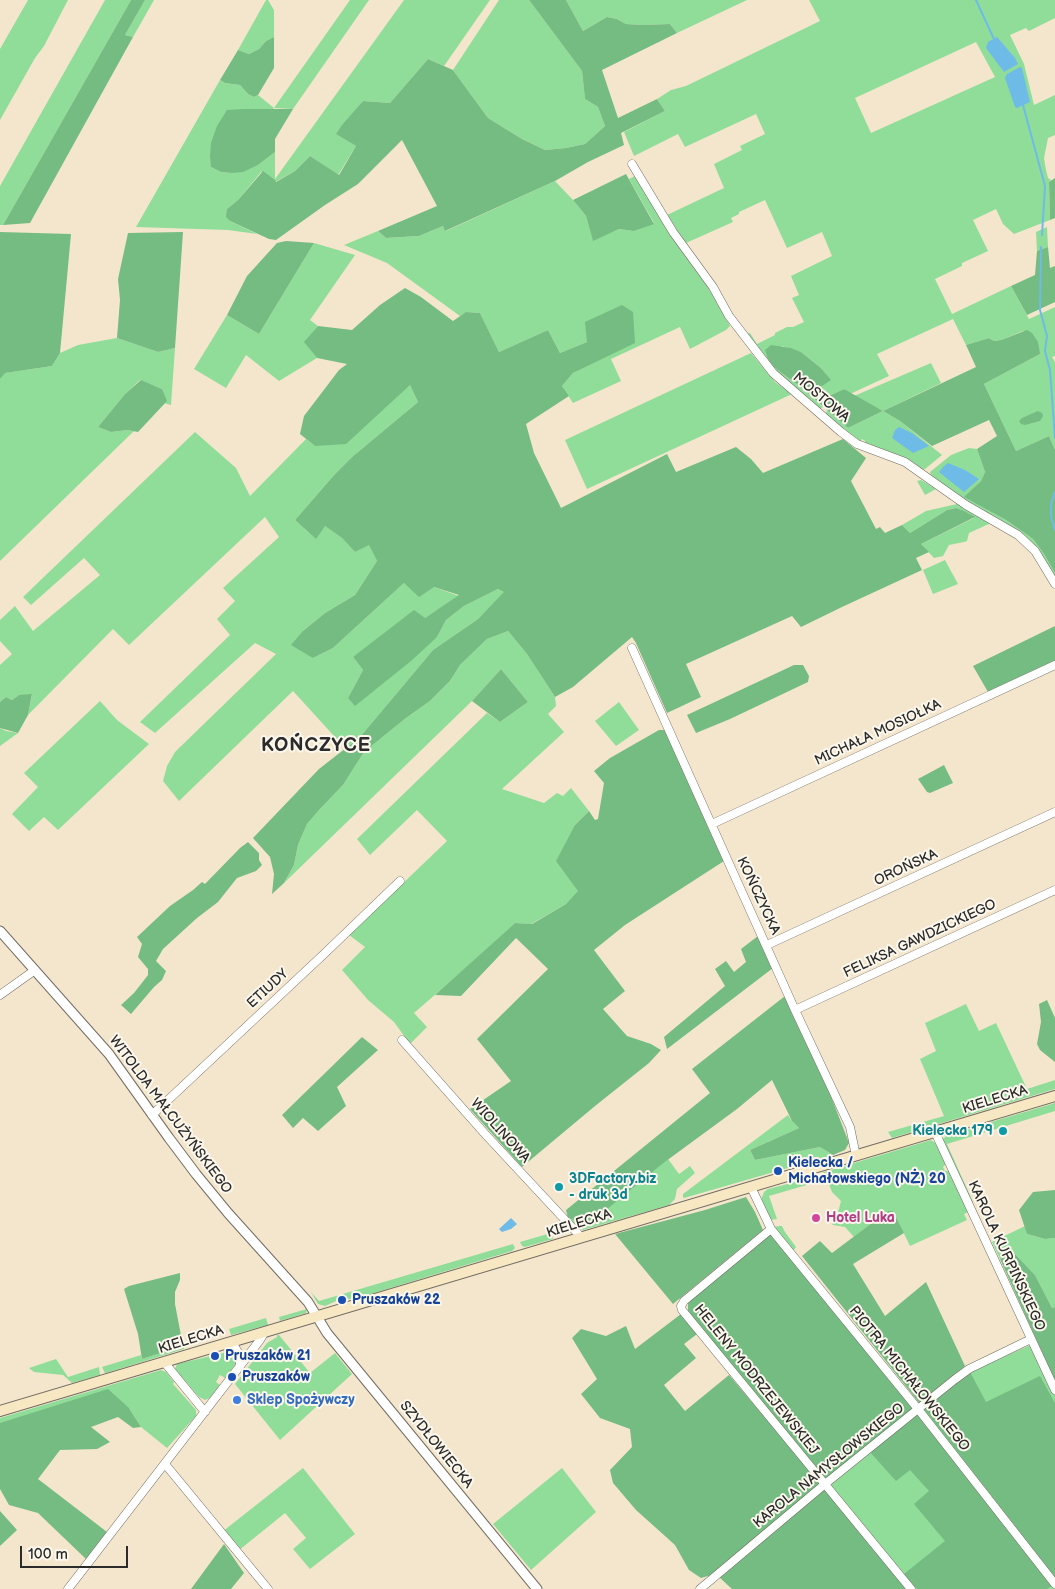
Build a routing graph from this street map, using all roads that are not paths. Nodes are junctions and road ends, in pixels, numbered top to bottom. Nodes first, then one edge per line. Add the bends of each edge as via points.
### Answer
1 (632, 164) dead end
2 (1055, 584) edge
3 (632, 648) dead end
4 (1055, 665) edge
5 (1055, 812) edge
6 (712, 824) junction
7 (400, 881) dead end
8 (1055, 890) edge
9 (0, 931) edge
10 (767, 945) junction
11 (36, 970) junction
12 (0, 996) edge
13 (795, 1010) junction
14 (402, 1040) dead end
15 (1055, 1096) edge
16 (152, 1115) junction
17 (935, 1132) junction
18 (856, 1156) junction
19 (751, 1187) junction
20 (771, 1229) junction
21 (581, 1237) junction
22 (316, 1317) junction
23 (264, 1333) junction
24 (1031, 1339) junction
25 (232, 1342) junction
26 (164, 1362) junction
27 (240, 1366) junction
28 (1055, 1390) edge
29 (918, 1409) junction
30 (0, 1411) edge
31 (205, 1412) junction
32 (165, 1464) junction
33 (825, 1484) junction
34 (1055, 1584) edge
35 (68, 1589) edge
36 (268, 1589) edge
37 (537, 1589) edge
38 (700, 1589) edge
39 (911, 1589) edge

1 - 2 street, MOSTOWA via 729,316 773,373 857,444 905,462 966,505 1024,540 1035,551
3 - 6 street, KOŃCZYCKA
4 - 6 street, MICHAŁA MOSIOŁKA
5 - 10 street, OROŃSKA
6 - 10 street, KOŃCZYCKA
7 - 16 street, ETIUDY
8 - 13 street, FELIKSA GAWDZICKIEGO
9 - 11 street, WITOLDA MAŁCUŻYŃSKIEGO
10 - 13 street, KOŃCZYCKA
11 - 12 street
11 - 16 street, WITOLDA MAŁCUŻYŃSKIEGO via 109,1054
13 - 18 street, KOŃCZYCKA via 850,1127
14 - 21 street, WIOLINOWA
15 - 17 main road, KIELECKA
16 - 22 street, WITOLDA MAŁCUŻYŃSKIEGO via 222,1207 308,1302
17 - 18 main road, KIELECKA
17 - 24 street, KAROLA KURPIŃSKIEGO
18 - 19 main road, KIELECKA
19 - 20 street, PIOTRA MICHAŁOWSKIEGO
19 - 21 main road, KIELECKA
20 - 29 street, PIOTRA MICHAŁOWSKIEGO
20 - 33 street, HELENY MODRZEJEWSKIEJ via 681,1306
21 - 22 main road, KIELECKA
22 - 23 main road, KIELECKA
22 - 37 street, SZYDŁOWIECKA
23 - 25 main road, KIELECKA
23 - 27 street
24 - 28 street, KAROLA KURPIŃSKIEGO
24 - 29 street, KAROLA NAMYSŁOWSKIEGO via 968,1369
25 - 26 main road, KIELECKA
25 - 27 street via 239,1354
26 - 30 main road, KIELECKA
26 - 31 street
27 - 31 street
29 - 33 street, KAROLA NAMYSŁOWSKIEGO
29 - 34 street, PIOTRA MICHAŁOWSKIEGO
31 - 32 street
32 - 35 street
32 - 36 street
33 - 38 street, KAROLA NAMYSŁOWSKIEGO
33 - 39 street, HELENY MODRZEJEWSKIEJ

